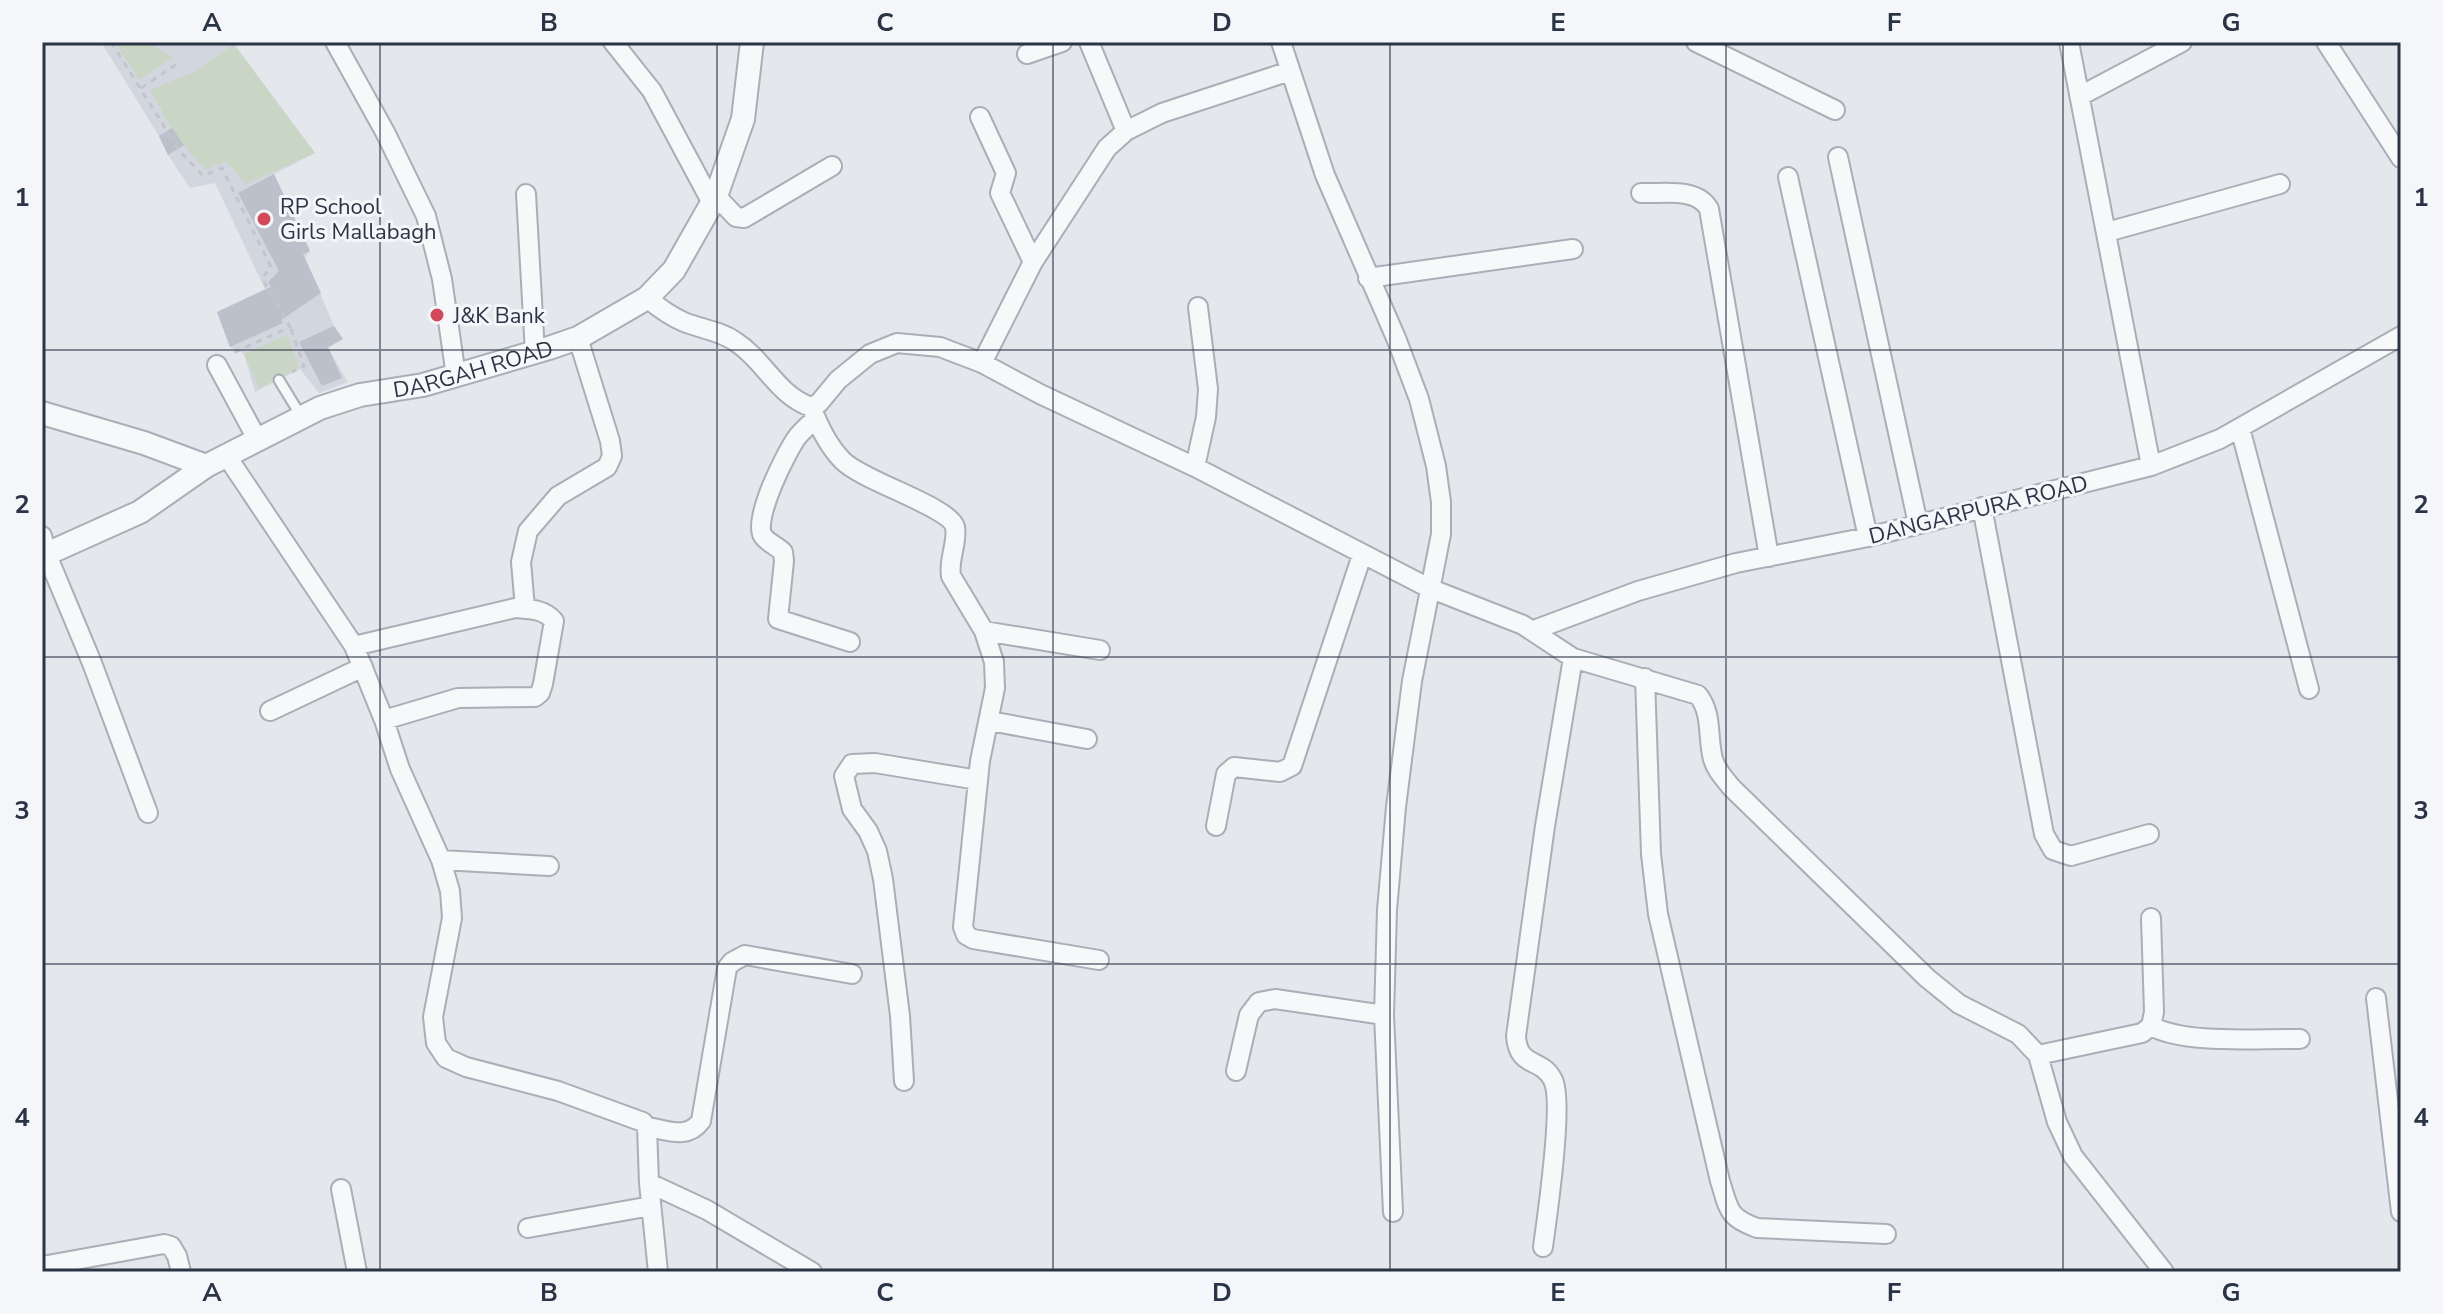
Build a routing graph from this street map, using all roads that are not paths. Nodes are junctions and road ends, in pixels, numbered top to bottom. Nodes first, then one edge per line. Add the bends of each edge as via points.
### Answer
1 (613, 42) edge
2 (752, 42) edge
3 (1062, 42) edge
4 (1089, 42) edge
5 (1281, 42) edge
6 (1696, 42) edge
7 (2069, 42) edge
8 (2182, 42) edge
9 (2326, 42) edge
10 (338, 43) edge
11 (1027, 54) dead end
12 (1290, 71) junction
13 (2080, 96) junction
14 (1835, 110) dead end
15 (980, 117) dead end
16 (1126, 131) junction
17 (1838, 157) dead end
18 (2401, 158) edge
19 (832, 166) dead end
20 (1788, 177) dead end
21 (2280, 184) dead end
22 (1641, 193) dead end
23 (526, 194) dead end
24 (714, 200) junction
25 (2107, 232) junction
26 (1573, 249) dead end
27 (1033, 262) junction
28 (1368, 278) junction
29 (647, 298) junction
30 (1198, 307) dead end
31 (2401, 336) edge
32 (578, 338) junction
33 (535, 353) junction
34 (982, 363) junction
35 (217, 365) dead end
36 (456, 376) junction
37 (279, 380) road end
38 (813, 412) junction
39 (42, 413) edge
40 (301, 416) junction
41 (2240, 428) junction
42 (257, 439) junction
43 (216, 460) junction
44 (2151, 466) junction
45 (1195, 467) junction
46 (1982, 507) junction
47 (1918, 524) junction
48 (1868, 537) junction
49 (44, 549) edge
50 (1362, 555) junction
51 (1769, 557) junction
52 (1429, 588) junction
53 (525, 608) junction
54 (1534, 630) junction
55 (984, 631) junction
56 (850, 642) dead end
57 (354, 646) junction
58 (1100, 650) dead end
59 (1573, 658) junction
60 (363, 667) junction
61 (1645, 678) junction
62 (2309, 689) dead end
63 (270, 711) dead end
64 (384, 720) junction
65 (990, 721) junction
66 (1087, 739) dead end
67 (978, 780) junction
68 (148, 813) dead end
69 (1216, 826) dead end
70 (2149, 834) dead end
71 (441, 860) junction
72 (549, 866) dead end
73 (2151, 918) dead end
74 (1099, 960) dead end
75 (852, 974) dead end
76 (2376, 998) dead end
77 (1384, 1015) junction
78 (2151, 1026) junction
79 (2300, 1039) dead end
80 (2038, 1055) junction
81 (1236, 1071) dead end
82 (904, 1081) dead end
83 (647, 1127) junction
84 (649, 1183) junction
85 (341, 1189) dead end
86 (651, 1206) junction
87 (1393, 1212) dead end
88 (2401, 1212) edge
89 (528, 1228) dead end
90 (1886, 1234) dead end
91 (1543, 1247) dead end
92 (105, 1263) edge
93 (42, 1266) edge
94 (181, 1272) edge
95 (357, 1272) edge
96 (658, 1272) edge
97 (812, 1272) edge
98 (2164, 1272) edge

1 - 24 street via 652,91
2 - 24 street, DARGAH ROAD via 743,119
3 - 11 street
4 - 16 street
5 - 12 street
6 - 14 street
7 - 13 street
8 - 13 street
9 - 18 street
10 - 36 street via 426,216 442,279
12 - 16 street via 1162,113
12 - 28 street
13 - 25 street
15 - 27 street via 1006,173 1000,193
16 - 27 street via 1107,148
17 - 47 street
19 - 24 street via 744,218
20 - 48 street
21 - 25 street
22 - 51 street via 1692,195 1704,199 1709,209
23 - 33 street
24 - 29 street, DARGAH ROAD via 674,270
25 - 44 street
26 - 28 street
27 - 34 street
28 - 52 street via 1419,399 1436,466 1441,534
29 - 32 street, DARGAH ROAD
29 - 38 street via 684,322 735,341 783,391
30 - 45 street via 1208,389
31 - 41 street, DANGARPURA ROAD
32 - 33 street, DARGAH ROAD
32 - 53 street via 612,456 607,467 558,496 528,531 521,562
33 - 36 street, DARGAH ROAD
34 - 38 street via 940,347 897,343 870,354 838,380
34 - 45 street
35 - 42 street
36 - 40 street, DARGAH ROAD via 360,395
37 - 40 lane
38 - 55 street via 822,433 857,472 951,519 951,576
38 - 56 street via 780,466 761,529 763,537 783,552 778,619
39 - 43 street
40 - 42 street, DARGAH ROAD
41 - 44 street, DANGARPURA ROAD
41 - 62 street
42 - 43 street, DARGAH ROAD
43 - 49 street, DARGAH ROAD via 140,512
43 - 57 street
44 - 46 street, DANGARPURA ROAD
45 - 50 street
46 - 47 street, DANGARPURA ROAD
46 - 70 street via 2044,834 2053,850 2071,856
47 - 48 street, DANGARPURA ROAD
48 - 51 street, DANGARPURA ROAD
49 - 68 street
50 - 52 street
50 - 69 street via 1292,766 1280,772 1230,768
51 - 54 street, DANGARPURA ROAD via 1638,591
52 - 54 street
52 - 77 street via 1396,807
53 - 57 street
53 - 64 street via 554,621 543,684 535,697 458,698
54 - 59 street
55 - 58 street
55 - 65 street via 994,662
57 - 60 street
59 - 61 street
59 - 91 street via 1516,1036 1517,1049 1553,1079 1557,1095
60 - 63 street
60 - 64 street
61 - 80 street via 1698,695 1709,719 1713,760 1731,787 1927,978 1959,1004 2018,1034
61 - 90 street via 1658,914 1730,1210 1737,1221 1757,1228
64 - 71 street
65 - 66 street
65 - 67 street
67 - 74 street via 966,935
67 - 82 street via 875,763 852,764 844,776 852,809 877,851 883,879
71 - 72 street
71 - 83 street via 452,918 433,1017 436,1043 446,1058 636,1117
73 - 78 street
75 - 83 street via 739,956 727,968 701,1121 686,1133
76 - 88 street
77 - 81 street via 1275,999 1259,1002 1249,1015
77 - 87 street
78 - 79 street via 2194,1037
78 - 80 street via 2142,1033
80 - 98 street via 2073,1156
83 - 84 street
84 - 86 street
84 - 97 street via 707,1210
85 - 95 street
86 - 89 street
86 - 96 street
92 - 93 street
92 - 94 street via 164,1244 171,1246

